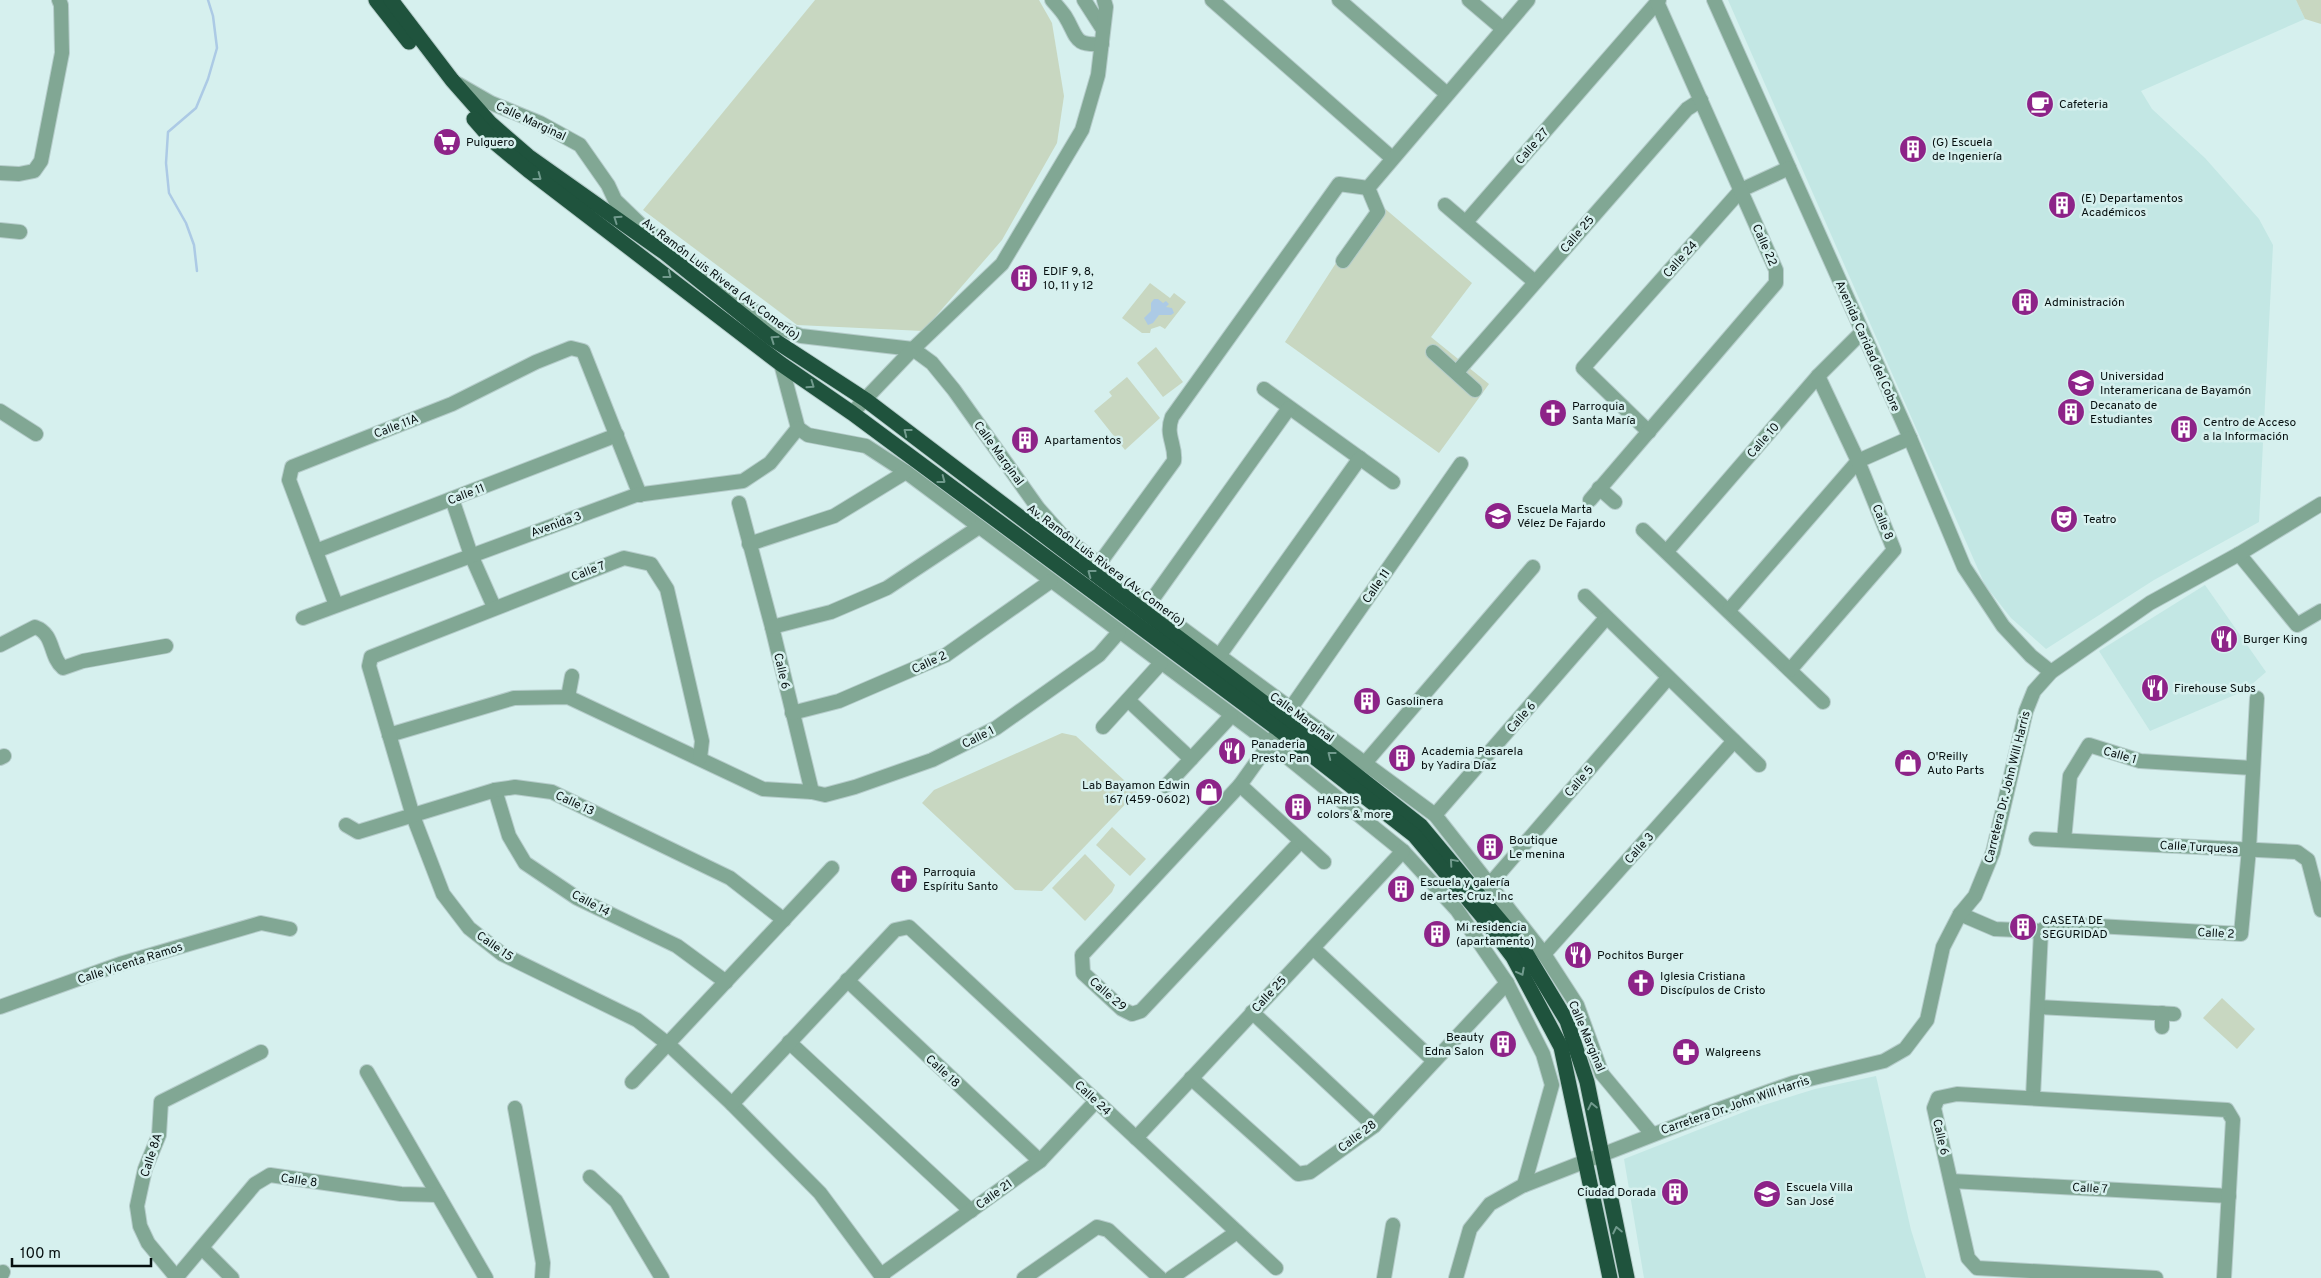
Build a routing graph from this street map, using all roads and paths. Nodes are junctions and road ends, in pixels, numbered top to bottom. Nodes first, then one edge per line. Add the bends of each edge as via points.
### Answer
1 (59, 0) edge
2 (376, 0) edge
3 (391, 0) edge
4 (1052, 0) edge
5 (1084, 0) edge
6 (1104, 0) edge
7 (1212, 0) edge
8 (1339, 0) edge
9 (1469, 0) edge
10 (1528, 0) edge
11 (1714, 0) edge
12 (1658, 1) edge
13 (1102, 28) junction
14 (1502, 29) junction
15 (1102, 44) junction
16 (452, 80) junction
17 (1447, 94) junction
18 (1701, 100) junction
19 (1392, 158) junction
20 (1789, 168) junction
21 (0, 173) edge
22 (1368, 188) junction
23 (1741, 190) junction
24 (1445, 205) dead end
25 (1466, 222) junction
26 (0, 230) edge
27 (20, 232) dead end
28 (1343, 261) dead end
29 (1535, 282) junction
30 (1862, 332) junction
31 (913, 349) junction
32 (1433, 352) dead end
33 (781, 364) junction
34 (1457, 372) junction
35 (1818, 376) junction
36 (1264, 389) dead end
37 (1475, 390) dead end
38 (866, 400) junction
39 (1289, 408) junction
40 (0, 410) edge
41 (852, 414) junction
42 (798, 428) junction
43 (1649, 432) junction
44 (36, 434) dead end
45 (617, 435) junction
46 (1910, 438) junction
47 (1360, 458) junction
48 (1858, 461) junction
49 (1461, 464) dead end
50 (906, 472) junction
51 (1393, 482) dead end
52 (1599, 488) junction
53 (640, 495) junction
54 (452, 499) junction
55 (1590, 500) dead end
56 (1615, 502) dead end
57 (739, 503) dead end
58 (2321, 504) edge
59 (979, 527) junction
60 (1643, 530) dead end
61 (749, 544) junction
62 (316, 551) junction
63 (1667, 551) junction
64 (2239, 554) junction
65 (471, 555) junction
66 (1099, 564) junction
67 (1533, 567) dead end
68 (1051, 581) junction
69 (1585, 596) dead end
70 (1149, 604) junction
71 (336, 605) junction
72 (494, 607) junction
73 (1729, 610) junction
74 (2321, 611) edge
75 (303, 618) dead end
76 (1606, 618) junction
77 (772, 627) junction
78 (1119, 632) junction
79 (0, 645) edge
80 (166, 646) dead end
81 (1218, 656) junction
82 (1161, 663) junction
83 (1790, 670) junction
84 (2051, 672) junction
85 (572, 676) dead end
86 (1668, 678) junction
87 (376, 692) joint
88 (568, 697) junction
89 (2257, 698) dead end
90 (1128, 700) junction
91 (1823, 702) dead end
92 (792, 713) junction
93 (1230, 716) junction
94 (1284, 719) junction
95 (1103, 727) dead end
96 (389, 735) junction
97 (1734, 742) junction
98 (1271, 744) junction
99 (700, 758) junction
100 (1191, 759) junction
101 (1365, 764) junction
102 (1760, 765) dead end
103 (2252, 768) junction
104 (1240, 785) junction
105 (1166, 786) dead end
106 (495, 790) junction
107 (812, 792) junction
108 (1435, 815) junction
109 (413, 816) junction
110 (346, 825) dead end
111 (2036, 839) dead end
112 (2064, 840) junction
113 (1300, 841) junction
114 (2249, 849) junction
115 (1403, 850) junction
116 (1324, 862) dead end
117 (832, 868) dead end
118 (1490, 884) junction
119 (2321, 910) edge
120 (1960, 914) junction
121 (784, 920) junction
122 (290, 929) dead end
123 (2041, 931) junction
124 (1313, 948) junction
125 (1544, 954) junction
126 (847, 980) junction
127 (726, 982) junction
128 (1507, 983) junction
129 (0, 1007) edge
130 (2038, 1007) junction
131 (1252, 1012) junction
132 (2166, 1018) dead end
133 (789, 1042) junction
134 (668, 1044) junction
135 (261, 1052) dead end
136 (1434, 1061) junction
137 (368, 1072) dead end
138 (1191, 1078) junction
139 (632, 1082) dead end
140 (2033, 1098) junction
141 (1096, 1101) junction
142 (732, 1104) junction
143 (515, 1108) dead end
144 (1374, 1126) junction
145 (1652, 1134) junction
146 (1136, 1138) junction
147 (1602, 1154) junction
148 (1040, 1161) junction
149 (1586, 1161) junction
150 (590, 1177) dead end
151 (1951, 1181) junction
152 (1524, 1186) junction
153 (438, 1195) junction
154 (2229, 1196) junction
155 (971, 1211) junction
156 (1393, 1225) dead end
157 (1237, 1232) junction
158 (202, 1248) junction
159 (1276, 1268) dead end
160 (882, 1276) edge
161 (177, 1278) edge
162 (232, 1278) edge
163 (486, 1278) edge
164 (542, 1278) edge
165 (662, 1278) edge
166 (1024, 1278) edge
167 (1160, 1278) edge
168 (1171, 1278) edge
169 (1384, 1278) edge
170 (1456, 1278) edge
171 (1610, 1278) edge
172 (1627, 1278) edge
173 (2156, 1278) edge
174 (2224, 1278) edge

1 - 21 street via 62,53 41,161 34,171
2 -> 33 highway, Av. Ramón Luis Rivera (Av. Comerío) via 494,142
3 - 16 highway, Av. Ramón Luis Rivera (Av. Comerío)
4 - 15 street via 1080,42
5 - 13 street
6 - 13 street
7 - 19 street
8 - 17 street
9 - 14 street
10 - 14 street
11 - 20 street, Avenida Caridad del Cobre
12 - 18 street, Calle 22
12 - 25 street, Calle 27
13 - 15 street
14 - 17 street
15 - 31 street via 1098,75 1082,130 1002,264
16 - 31 street, Calle Marginal via 491,103 540,123 580,145 615,200 642,226 775,326 801,336
38 -> 16 highway, Av. Ramón Luis Rivera (Av. Comerío) via 771,338 665,253 528,156 490,123
17 - 19 street
18 - 23 street, Calle 22
18 - 29 street, Calle 25 via 1687,109
19 - 22 street
20 - 23 street, Calle 24
20 - 30 street, Avenida Caridad del Cobre
22 - 28 street via 1378,212
22 - 66 street via 1339,184 1196,383 1171,421 1168,431 1175,455 1170,469
23 - 43 street, Calle 22 via 1776,270 1776,283
23 - 43 street, Calle 24 via 1583,368
24 - 25 street
25 - 29 street
26 - 27 street
29 - 34 street, Calle 25
30 - 35 street, Calle 10
30 - 46 street, Avenida Caridad del Cobre
31 - 38 street
31 - 66 street, Calle Marginal via 932,363 954,390 1038,508 1061,534
32 - 34 street
33 -> 41 highway, Av. Ramón Luis Rivera (Av. Comerío)
33 - 42 street
34 - 37 street
35 - 48 street, Calle 8
35 - 63 street, Calle 10
36 - 39 street
38 - 41 street
94 -> 38 highway, Av. Ramón Luis Rivera (Av. Comerío)
39 - 47 street
39 - 70 street
40 - 44 street
41 -> 94 highway, Av. Ramón Luis Rivera (Av. Comerío)
42 - 50 street via 808,435 866,446
42 - 53 street, Avenida 3 via 770,463 743,481
43 - 52 street, Calle 22
45 - 53 street
45 - 54 street, Calle 11
45 - 62 street, Calle 11A via 583,351 571,348 452,404 292,467 289,480
46 - 48 street
46 - 84 street, Avenida Caridad del Cobre via 1964,567 2003,626
47 - 51 street
47 - 81 street
48 - 73 street
48 - 83 street, Calle 8 via 1894,550
49 - 94 street, Calle 11
50 - 59 street
50 - 61 street via 834,516
52 - 55 street, Calle 22
52 - 56 street
53 - 65 street, Avenida 3
54 - 62 street, Calle 11
54 - 65 street
57 - 61 street, Calle 6
58 - 64 street, Carretera Dr. John Will Harris
59 - 68 street
59 - 77 street via 887,588 831,612
60 - 63 street
61 - 77 street, Calle 6
62 - 71 street
63 - 73 street
64 - 74 street via 2297,625
64 - 84 street, Carretera Dr. John Will Harris via 2150,603
65 - 71 street, Avenida 3
65 - 72 street
66 - 70 street, Calle Marginal
67 - 101 street
68 - 78 street
68 - 92 street, Calle 2 via 946,655 839,701
69 - 76 street
70 - 81 street, Calle Marginal
71 - 75 street, Avenida 3
72 - 87 street, Calle 7 via 371,657 369,666
72 - 99 street, Calle 7 via 624,558 652,564 667,589 702,741
73 - 83 street
76 - 86 street
76 - 108 street, Calle 6
77 - 92 street, Calle 6
78 - 82 street
78 - 107 street, Calle 1 via 1100,655 996,728 932,760 855,787 825,795
79 - 80 street via 35,627 48,637 63,668 83,661
81 - 94 street, Calle Marginal
82 - 90 street
82 - 93 street
83 - 91 street
84 - 120 street, Carretera Dr. John Will Harris via 2034,691 2026,711 1993,852 1975,896
85 - 88 street
86 - 97 street
86 - 118 street, Calle 5
87 - 96 street, Calle 15
88 - 96 street via 514,698
88 - 99 street
89 - 103 street, Calle 2
90 - 95 street
90 - 100 street
92 - 107 street, Calle 6
93 - 98 street
93 - 100 street
94 - 98 street, Calle 11
94 - 101 street, Calle Marginal
147 -> 94 highway, Av. Ramón Luis Rivera (Av. Comerío) via 1586,1082 1567,1021 1523,948 1421,826
94 -> 149 highway, Av. Ramón Luis Rivera (Av. Comerío) via 1414,835 1513,957 1561,1047
96 - 109 street, Calle 15
97 - 102 street
97 - 125 street, Calle 3
98 - 104 street, Calle 29
98 - 115 street
99 - 107 street via 763,789
100 - 105 street
101 - 108 street, Calle Marginal
103 - 112 street, Calle 1 via 2140,761 2088,745 2070,776
103 - 114 street, Calle 2
104 - 113 street
104 - 113 street, Calle 29 via 1082,955 1083,973 1122,1009 1132,1014 1141,1011
106 - 109 street, Calle 13
106 - 121 street, Calle 13 via 515,786 552,792 730,878
106 - 127 street, Calle 14 via 508,836 525,863 577,898 677,946
108 - 118 street, Calle Marginal
109 - 110 street, Calle 13 via 358,832
109 - 134 street, Calle 15 via 443,894 469,928 502,954 637,1020
111 - 112 street, Calle Turquesa
112 - 114 street, Calle Turquesa
113 - 116 street
114 - 119 street, Calle Turquesa via 2297,852 2308,860
114 - 123 street, Calle 2 via 2241,934 2061,924
115 - 124 street, Calle 25
115 - 128 street via 1456,910
117 - 121 street
118 - 125 street, Calle Marginal
120 - 123 street, Calle 2 via 1995,928
120 - 145 street, Carretera Dr. John Will Harris via 1943,947 1927,1020 1905,1049 1884,1061 1793,1083
121 - 127 street
122 - 129 street, Calle Vicenta Ramos via 261,923 120,964
123 - 130 street
124 - 131 street, Calle 25
124 - 136 street
125 - 145 street, Calle Marginal via 1577,1005 1602,1074
126 - 133 street
126 - 141 street, Calle 24 via 895,930 909,927
126 - 148 street, Calle 18
127 - 134 street
128 - 136 street, Calle 28
128 - 152 street via 1543,1054 1552,1085
130 - 132 street
130 - 140 street
131 - 138 street, Calle 25
131 - 144 street
133 - 142 street
133 - 155 street
134 - 139 street
134 - 142 street, Calle 15
135 - 161 street, Calle 8A via 161,1102 159,1135 145,1169 138,1206 140,1226 148,1243
136 - 144 street, Calle 28
137 - 153 street
138 - 144 street, Calle 28 via 1298,1174 1310,1172
138 - 146 street, Calle 25
140 - 151 street, Calle 6 via 1957,1094 1938,1098 1934,1108
140 - 154 street, Calle 6 via 2227,1110 2233,1120
141 - 146 street, Calle 24
141 - 148 street, Calle 21
142 - 160 street, Calle 15 via 820,1193
143 - 164 street via 543,1263
145 - 147 street, Carretera Dr. John Will Harris
146 - 157 street, Calle 24
147 - 149 street, Carretera Dr. John Will Harris
172 -> 147 highway, Av. Ramón Luis Rivera (Av. Comerío)
148 - 155 street, Calle 21
149 - 152 street, Carretera Dr. John Will Harris
149 - 171 highway, Av. Ramón Luis Rivera (Av. Comerío)
150 - 165 street via 616,1201
151 - 154 street, Calle 7
151 - 173 street, Calle 6 via 1968,1258 1976,1268
152 - 170 street, Carretera Dr. John Will Harris via 1490,1204 1470,1229
153 - 158 street, Calle 8 via 401,1194 270,1175 255,1184
153 - 163 street
154 - 174 street
155 - 160 street, Calle 21
156 - 169 street
157 - 159 street, Calle 24
157 - 168 street
158 - 161 street, Calle 8
158 - 162 street
166 - 167 street via 1097,1227 1108,1230

